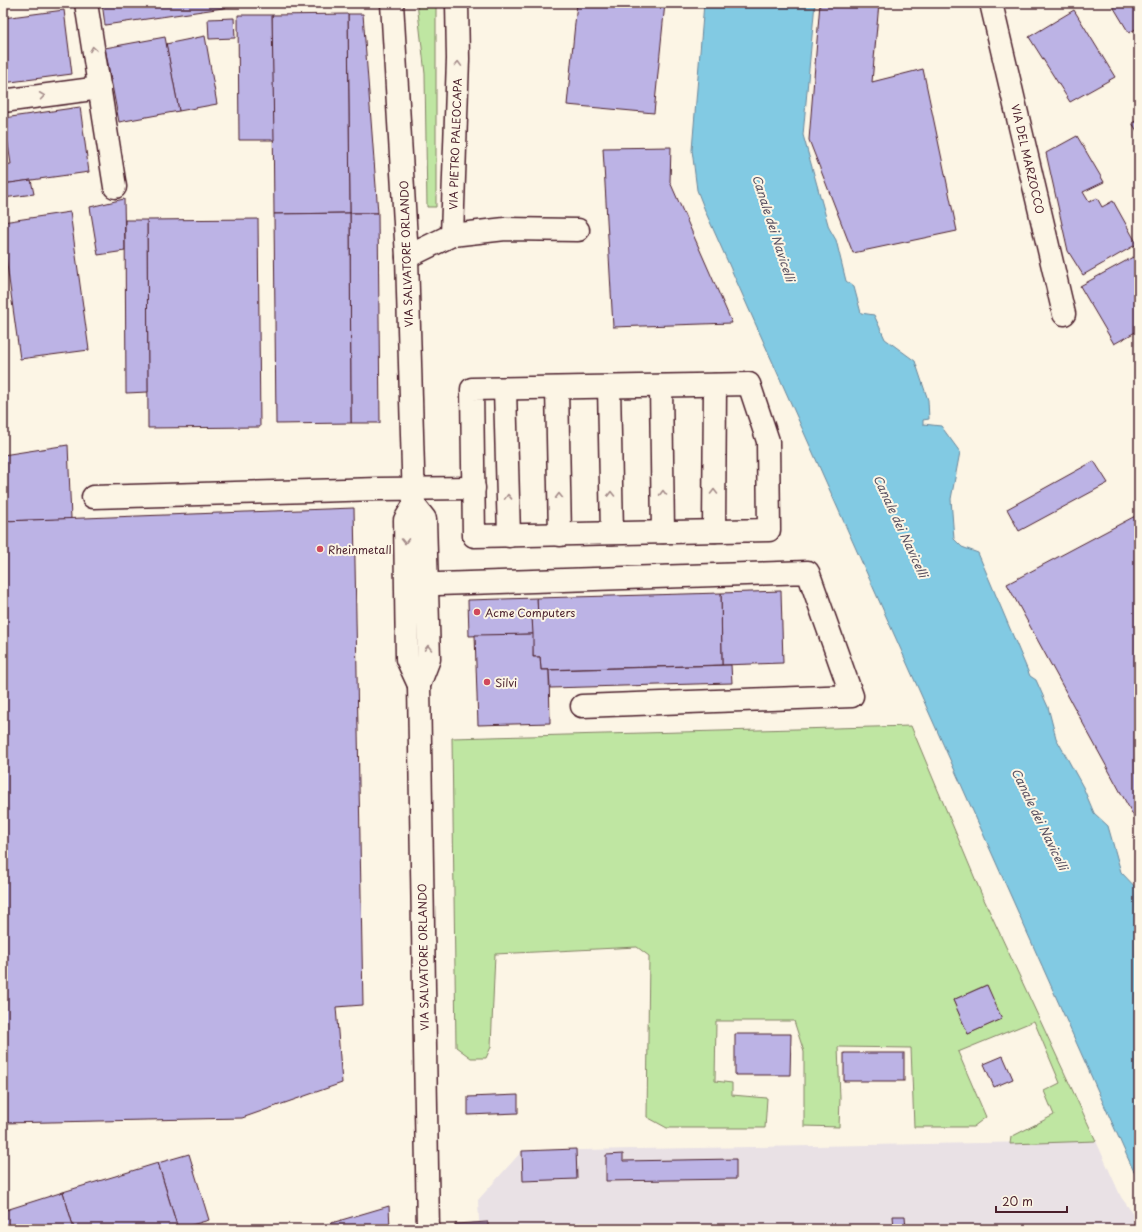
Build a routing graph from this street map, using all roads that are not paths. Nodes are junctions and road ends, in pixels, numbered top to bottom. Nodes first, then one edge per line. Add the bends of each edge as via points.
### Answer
1 (86, 3) edge
2 (392, 3) edge
3 (457, 3) edge
4 (992, 3) edge
5 (100, 88) junction
6 (3, 101) edge
7 (115, 187) dead end
8 (578, 230) dead end
9 (452, 235) junction
10 (407, 257) junction
11 (1064, 314) dead end
12 (715, 385) junction
13 (661, 386) junction
14 (609, 387) junction
15 (557, 388) junction
16 (505, 389) junction
17 (474, 488) junction
18 (413, 496) junction
19 (93, 497) dead end
20 (714, 531) junction
21 (663, 532) junction
22 (612, 533) junction
23 (560, 534) junction
24 (509, 536) junction
25 (416, 585) junction
26 (582, 706) dead end
27 (428, 1229) edge

5 -> 1 main road
2 - 10 main road, VIA SALVATORE ORLANDO
9 -> 3 main road, VIA PIETRO PALEOCAPA via 458,58
4 - 11 main road, VIA DEL MARZOCCO
6 -> 5 main road
5 - 7 main road
8 - 9 main road via 505,229
9 - 10 main road
10 - 18 main road, VIA SALVATORE ORLANDO
12 - 13 main road
20 -> 12 main road
12 - 20 main road via 749,384 768,441 769,530
13 - 14 main road
21 -> 13 main road
14 - 15 main road
22 -> 14 main road
15 - 16 main road
23 -> 15 main road
16 - 17 main road via 472,389
24 -> 16 main road
17 - 18 main road
17 - 24 main road via 474,536
18 - 19 main road
18 - 25 main road, VIA SALVATORE ORLANDO via 425,519
20 - 21 main road
21 - 22 main road
22 - 23 main road
23 - 24 main road
25 - 26 main road via 808,572 852,696
25 - 27 main road, VIA SALVATORE ORLANDO via 428,659 418,685

